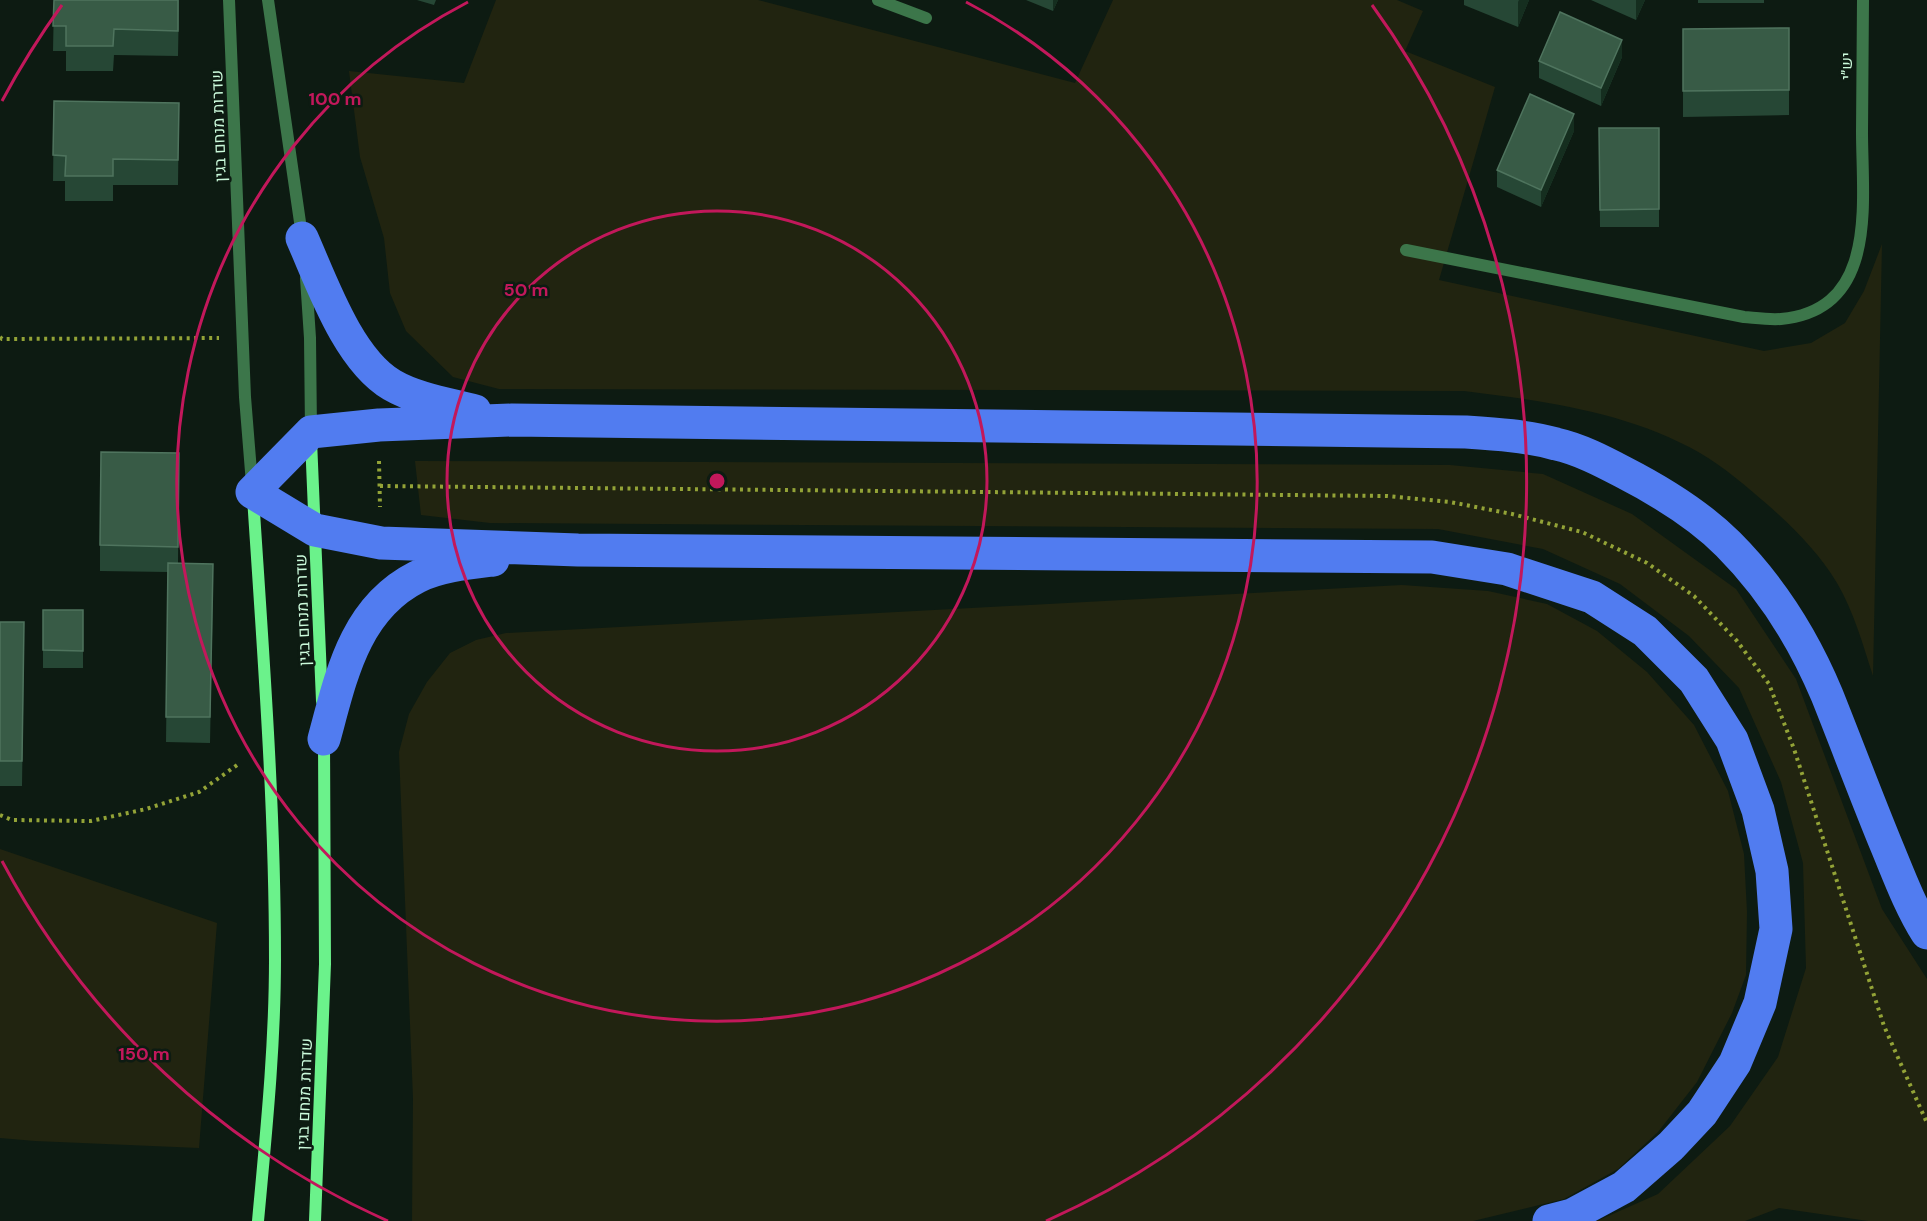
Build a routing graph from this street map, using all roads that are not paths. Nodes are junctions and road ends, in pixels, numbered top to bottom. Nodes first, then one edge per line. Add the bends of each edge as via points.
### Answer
1 (229, 0) edge
2 (268, 0) edge
3 (878, 0) edge
4 (1863, 0) edge
5 (926, 18) dead end
6 (302, 237) junction
7 (1406, 250) dead end
8 (512, 420) junction
9 (311, 432) junction
10 (252, 492) junction
11 (315, 530) junction
12 (578, 550) junction
13 (324, 739) junction
14 (1927, 933) edge
15 (258, 1221) edge
16 (315, 1221) edge
17 (1549, 1221) edge

1 - 10 street, שדרות מנחם בגין
2 - 6 street, שדרות מנחם בגין
3 - 5 street
4 - 7 street, יש״י via 1863,226 1857,260 1848,280 1829,300 1809,312 1781,319 1744,317
6 - 8 highway via 335,313 376,373 392,385 423,398
6 - 9 street, שדרות מנחם בגין via 310,338
8 - 9 highway
8 - 14 highway via 1467,432 1516,435 1559,444 1647,484 1689,511 1727,543 1764,586 1809,656 1902,885
9 - 10 highway
9 - 11 main road, שדרות מנחם בגין
10 - 11 highway
10 - 15 main road, שדרות מנחם בגין via 274,902 272,1061
11 - 12 highway via 381,543
11 - 13 main road, שדרות מנחם בגין
12 - 13 highway via 458,565 418,577 387,597 358,634 347,657
12 - 17 highway via 1432,557 1507,569 1592,597 1645,631 1694,680 1732,740 1758,810 1772,871 1776,929 1760,1003 1735,1063 1702,1113 1624,1187 1572,1215
13 - 16 main road, שדרות מנחם בגין via 325,964

